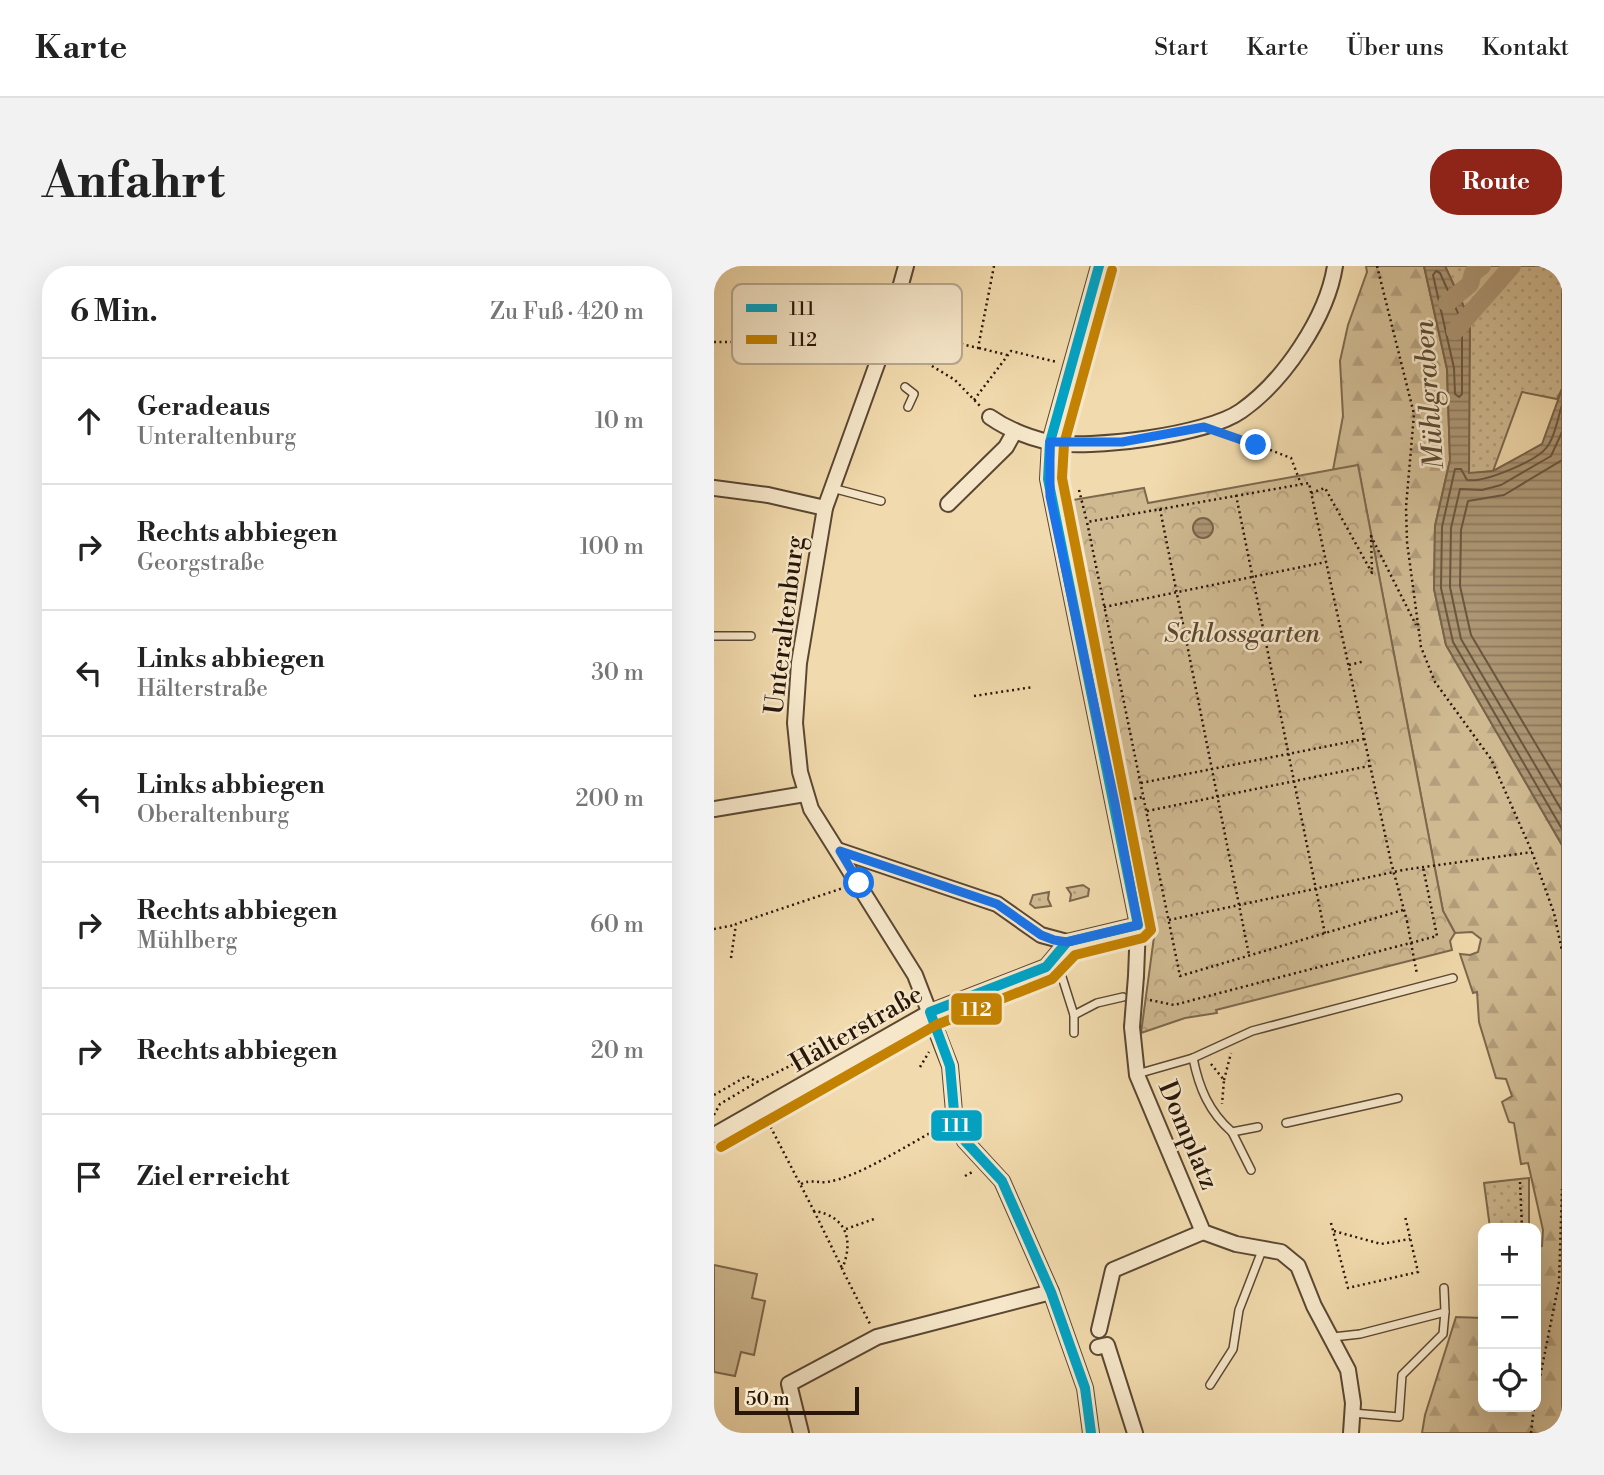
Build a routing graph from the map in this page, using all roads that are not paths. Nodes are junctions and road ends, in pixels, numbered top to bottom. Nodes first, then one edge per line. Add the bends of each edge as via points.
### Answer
1 (906, 266) edge
2 (1099, 266) edge
3 (1335, 266) edge
4 (901, 284) edge
5 (880, 364) edge
6 (905, 387) dead end
7 (908, 407) dead end
8 (990, 417) road end
9 (1015, 431) junction
10 (1050, 442) junction
11 (714, 488) edge
12 (832, 488) junction
13 (881, 501) dead end
14 (948, 504) dead end
15 (825, 508) junction
16 (714, 636) edge
17 (751, 636) dead end
18 (805, 794) junction
19 (714, 810) edge
20 (840, 851) junction
21 (1138, 925) junction
22 (1067, 942) junction
23 (1056, 958) junction
24 (1454, 978) dead end
25 (1123, 998) road end
26 (930, 1012) junction
27 (1074, 1015) junction
28 (1074, 1033) dead end
29 (1193, 1058) junction
30 (1137, 1075) junction
31 (1398, 1098) dead end
32 (1286, 1123) dead end
33 (1258, 1128) dead end
34 (1232, 1132) junction
35 (715, 1133) edge
36 (1251, 1170) dead end
37 (1203, 1232) junction
38 (1264, 1248) junction
39 (1444, 1288) dead end
40 (1051, 1292) junction
41 (1445, 1312) junction
42 (1098, 1337) junction
43 (1333, 1337) junction
44 (1073, 1355) junction
45 (1210, 1384) dead end
46 (1352, 1413) junction
47 (801, 1433) edge
48 (1091, 1433) edge
49 (1135, 1433) edge
50 (1351, 1433) edge

1 - 4 street, Unteraltenburg
2 - 10 street, Domplatz
3 - 10 street via 1319,317 1300,347 1242,411 1220,424 1122,442
5 - 12 street, Unteraltenburg
6 - 7 lane via 914,394
8 - 9 street
9 - 10 street
9 - 14 street via 1006,447
10 - 21 street, Domplatz via 1050,496
11 - 15 street
12 - 13 lane
12 - 15 street, Unteraltenburg
15 - 18 street, Unteraltenburg via 797,642 794,723
16 - 17 lane
18 - 19 street
18 - 20 street, Unteraltenburg
20 - 22 street via 997,904 1041,935
20 - 26 street, Unteraltenburg via 915,975
21 - 22 street
21 - 30 street, Domplatz, bridge via 1132,1027
22 - 23 street, Hälterstraße
23 - 26 street, Hälterstraße via 1046,967
23 - 27 lane
24 - 29 lane via 1237,1037
25 - 27 lane via 1097,1003
26 - 35 street, Hälterstraße
26 - 40 street, Unteraltenburg via 950,1066 952,1107 962,1137 1002,1181
27 - 28 lane
29 - 30 lane
29 - 34 lane via 1203,1096
30 - 37 street, Domplatz
31 - 32 lane
33 - 34 lane
34 - 36 lane
37 - 38 street, Domplatz
37 - 42 street via 1113,1270
38 - 43 street, Domplatz via 1290,1257 1298,1265
38 - 45 lane via 1240,1310 1233,1349
39 - 41 lane
40 - 44 street, Unteraltenburg
40 - 47 street via 877,1337 789,1384
41 - 43 lane
41 - 46 lane via 1444,1334 1402,1375 1399,1417
42 - 44 street
42 - 49 street via 1107,1345
43 - 46 street, Domplatz via 1348,1370
44 - 48 street, Unteraltenburg via 1085,1388
46 - 50 street, Domplatz

